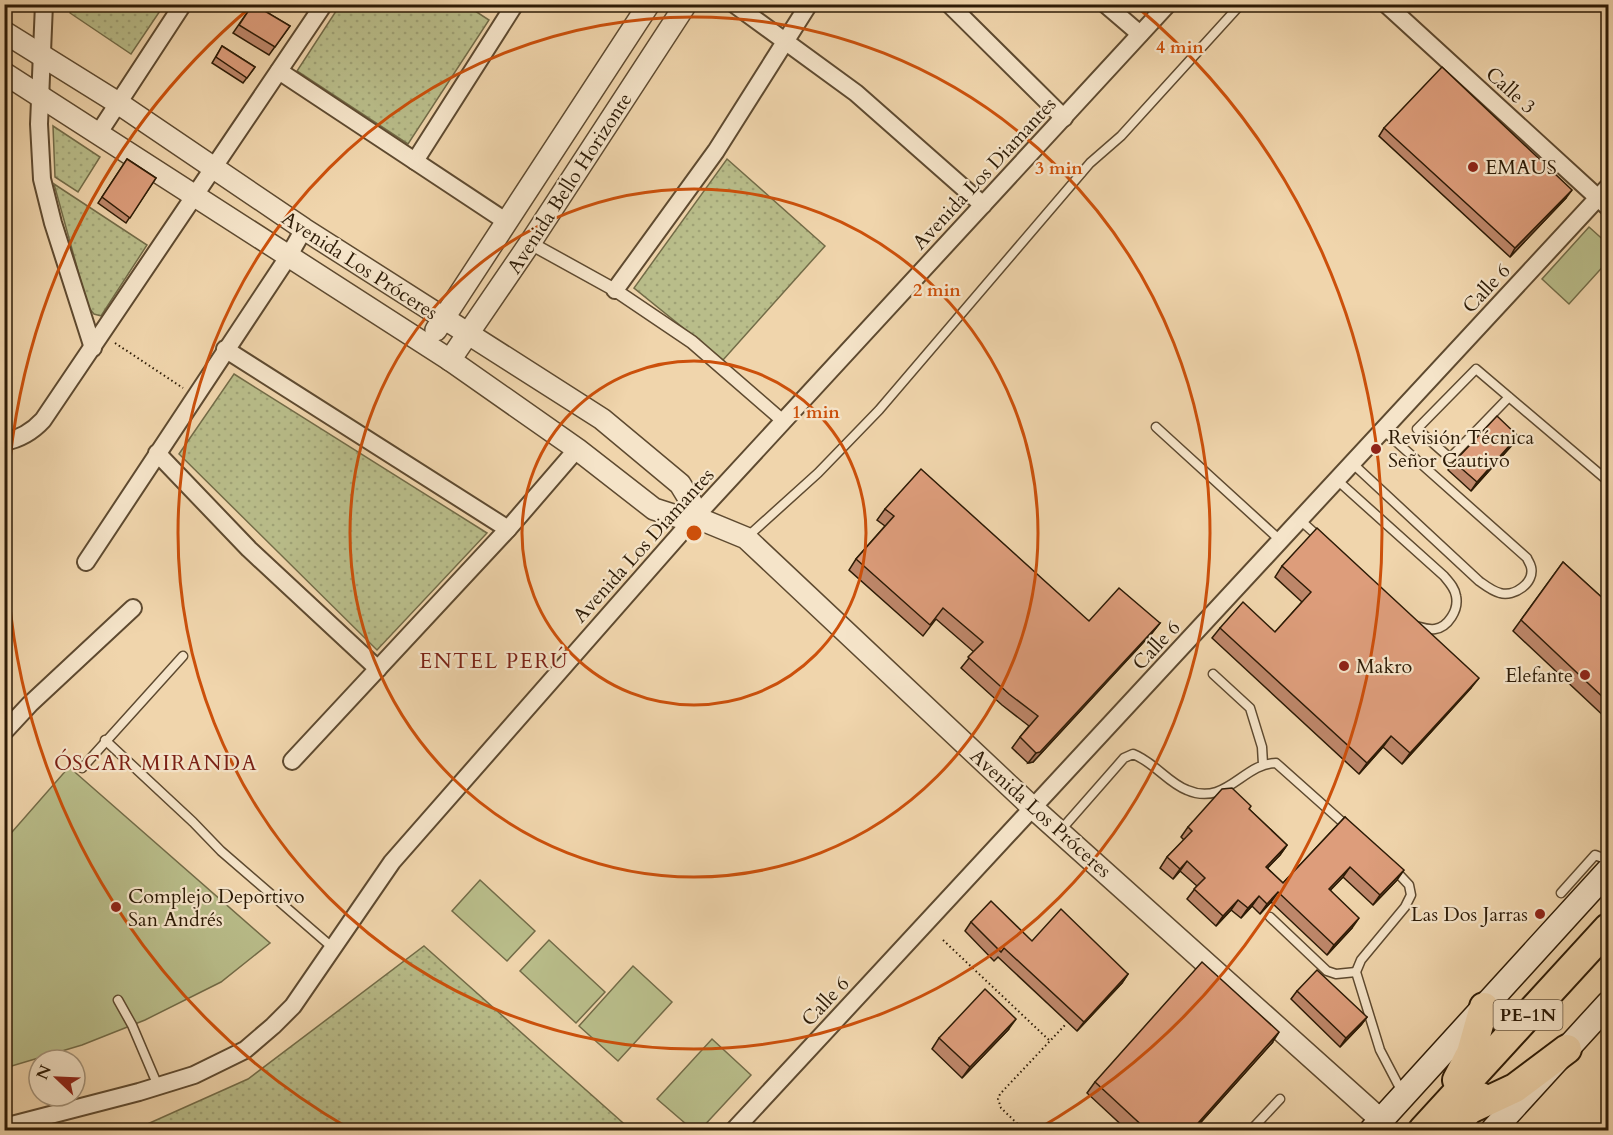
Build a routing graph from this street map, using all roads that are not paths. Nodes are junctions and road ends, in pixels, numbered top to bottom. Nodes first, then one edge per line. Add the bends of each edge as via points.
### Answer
1 (44, 4) edge
2 (183, 4) edge
3 (324, 4) edge
4 (650, 4) edge
5 (686, 4) edge
6 (734, 4) edge
7 (809, 4) edge
8 (949, 4) edge
9 (1105, 4) edge
10 (1168, 4) edge
11 (1241, 4) edge
12 (1386, 4) edge
13 (510, 6) edge
14 (4, 32) edge
15 (1140, 34) junction
16 (786, 42) junction
17 (40, 53) junction
18 (279, 71) junction
19 (4, 73) edge
20 (39, 96) junction
21 (118, 103) junction
22 (1064, 118) junction
23 (98, 134) junction
24 (415, 160) junction
25 (215, 169) junction
26 (195, 197) junction
27 (1605, 197) edge
28 (983, 205) junction
29 (507, 222) junction
30 (304, 229) junction
31 (530, 243) junction
32 (288, 257) junction
33 (615, 290) junction
34 (444, 319) junction
35 (468, 334) junction
36 (97, 342) junction
37 (427, 345) junction
38 (225, 349) junction
39 (450, 360) junction
40 (1509, 397) junction
41 (783, 421) junction
42 (1156, 428) dead end
43 (1383, 430) junction
44 (4, 442) edge
45 (578, 449) junction
46 (158, 453) junction
47 (1352, 463) junction
48 (1337, 480) junction
49 (1608, 481) edge
50 (695, 517) junction
51 (1300, 520) junction
52 (508, 529) junction
53 (746, 538) junction
54 (1281, 541) junction
55 (1329, 546) edge
56 (86, 562) dead end
57 (133, 608) dead end
58 (1407, 618) edge
59 (183, 656) dead end
60 (378, 669) junction
61 (1213, 674) dead end
62 (4, 732) edge
63 (105, 740) junction
64 (292, 761) dead end
65 (1263, 764) junction
66 (82, 768) dead end
67 (1033, 808) junction
68 (1059, 831) junction
69 (1352, 832) edge
70 (1608, 860) edge
71 (1385, 861) edge
72 (1608, 871) edge
73 (1561, 893) dead end
74 (1270, 917) edge
75 (1608, 928) edge
76 (333, 948) junction
77 (1608, 957) edge
78 (1356, 972) junction
79 (118, 1000) dead end
80 (1608, 1004) edge
81 (1484, 1007) junction
82 (1567, 1049) junction
83 (158, 1086) junction
84 (1404, 1095) junction
85 (1280, 1099) dead end
86 (1444, 1122) edge
87 (1376, 1125) edge
88 (4, 1127) edge
89 (734, 1131) edge
90 (1251, 1131) edge
91 (1493, 1131) edge

1 - 17 street
2 - 21 street
3 - 18 street
4 - 29 street, Avenida Bello Horizonte
5 - 31 street, Avenida Bello Horizonte
6 - 16 street
7 - 16 street
8 - 22 street
9 - 15 street
10 - 15 street, Avenida Los Diamantes
11 - 53 lane via 1121,136 1090,163 879,410 818,473
12 - 27 street, Calle 3
13 - 24 street
14 - 17 street, Avenida Los Próceres
15 - 22 street, Avenida Los Diamantes
16 - 28 street via 856,93
16 - 33 street via 716,151
17 - 20 street
17 - 21 street, Avenida Los Próceres
18 - 24 street
18 - 25 street
19 - 20 street, Avenida Los Próceres
20 - 23 street, Avenida Los Próceres
20 - 36 street via 42,179 53,223
21 - 23 street
21 - 25 street, Avenida Los Próceres
22 - 28 street, Avenida Los Diamantes
23 - 26 street, Avenida Los Próceres
24 - 29 street
25 - 26 street
25 - 30 street, Avenida Los Próceres
26 - 32 street, Avenida Los Próceres
26 - 36 street
27 - 43 street, Calle 6
28 - 41 street, Avenida Los Diamantes
29 - 34 street, Avenida Bello Horizonte
30 - 32 street
30 - 34 street, Avenida Los Próceres
31 - 33 street
31 - 35 street, Avenida Bello Horizonte
32 - 37 street, Avenida Los Próceres
32 - 38 street
33 - 41 street via 692,342
34 - 35 street, Avenida Los Próceres
34 - 37 street, Avenida Bello Horizonte
35 - 39 street, Avenida Bello Horizonte
35 - 50 street, Avenida Los Próceres via 602,419 680,484
36 - 44 street via 43,420 25,436
37 - 39 street, Avenida Los Próceres
38 - 46 street
38 - 52 street
39 - 45 street, Avenida Los Próceres
40 - 40 lane via 1476,369 1417,429 1450,458
40 - 49 lane
41 - 50 street, Avenida Los Diamantes
42 - 54 lane
43 - 47 street, Calle 6
43 - 47 lane via 1527,558 1531,567 1527,583 1511,594 1491,590
45 - 50 street, Avenida Los Próceres via 654,509 679,517
45 - 52 street
46 - 56 street
46 - 60 street via 249,549
47 - 48 street, Calle 6
48 - 51 street, Calle 6
48 - 58 lane via 1452,585 1456,595 1454,614 1438,629 1427,630
50 - 53 street, Avenida Los Próceres
50 - 76 street, Avenida Los Diamantes via 392,862
51 - 54 street, Calle 6
51 - 55 lane
52 - 60 street
53 - 67 street, Avenida Los Próceres
54 - 67 street, Calle 6
57 - 62 street
59 - 63 lane
60 - 64 street
61 - 65 lane via 1250,708
63 - 66 lane
63 - 76 lane via 220,851
65 - 68 lane via 1222,791 1204,794 1186,790 1133,754 1124,758
65 - 69 lane via 1276,763
67 - 68 street, Avenida Los Próceres
67 - 89 street, Calle 6
68 - 87 street, Avenida Los Próceres
70 - 73 lane via 1595,855
71 - 78 lane via 1409,885 1411,895
72 - 81 main road
74 - 78 lane via 1327,971
75 - 86 highway, PE-1N
76 - 83 street, Avenida Los Diamantes via 293,1006 245,1050 194,1075
77 - 86 highway, PE-1N
78 - 84 lane via 1380,1050
79 - 83 lane
80 - 82 main road
81 - 84 main road
81 - 86 highway
82 - 86 highway via 1515,1088
82 - 91 main road
83 - 88 street, Avenida Los Diamantes
84 - 87 main road
85 - 90 lane

